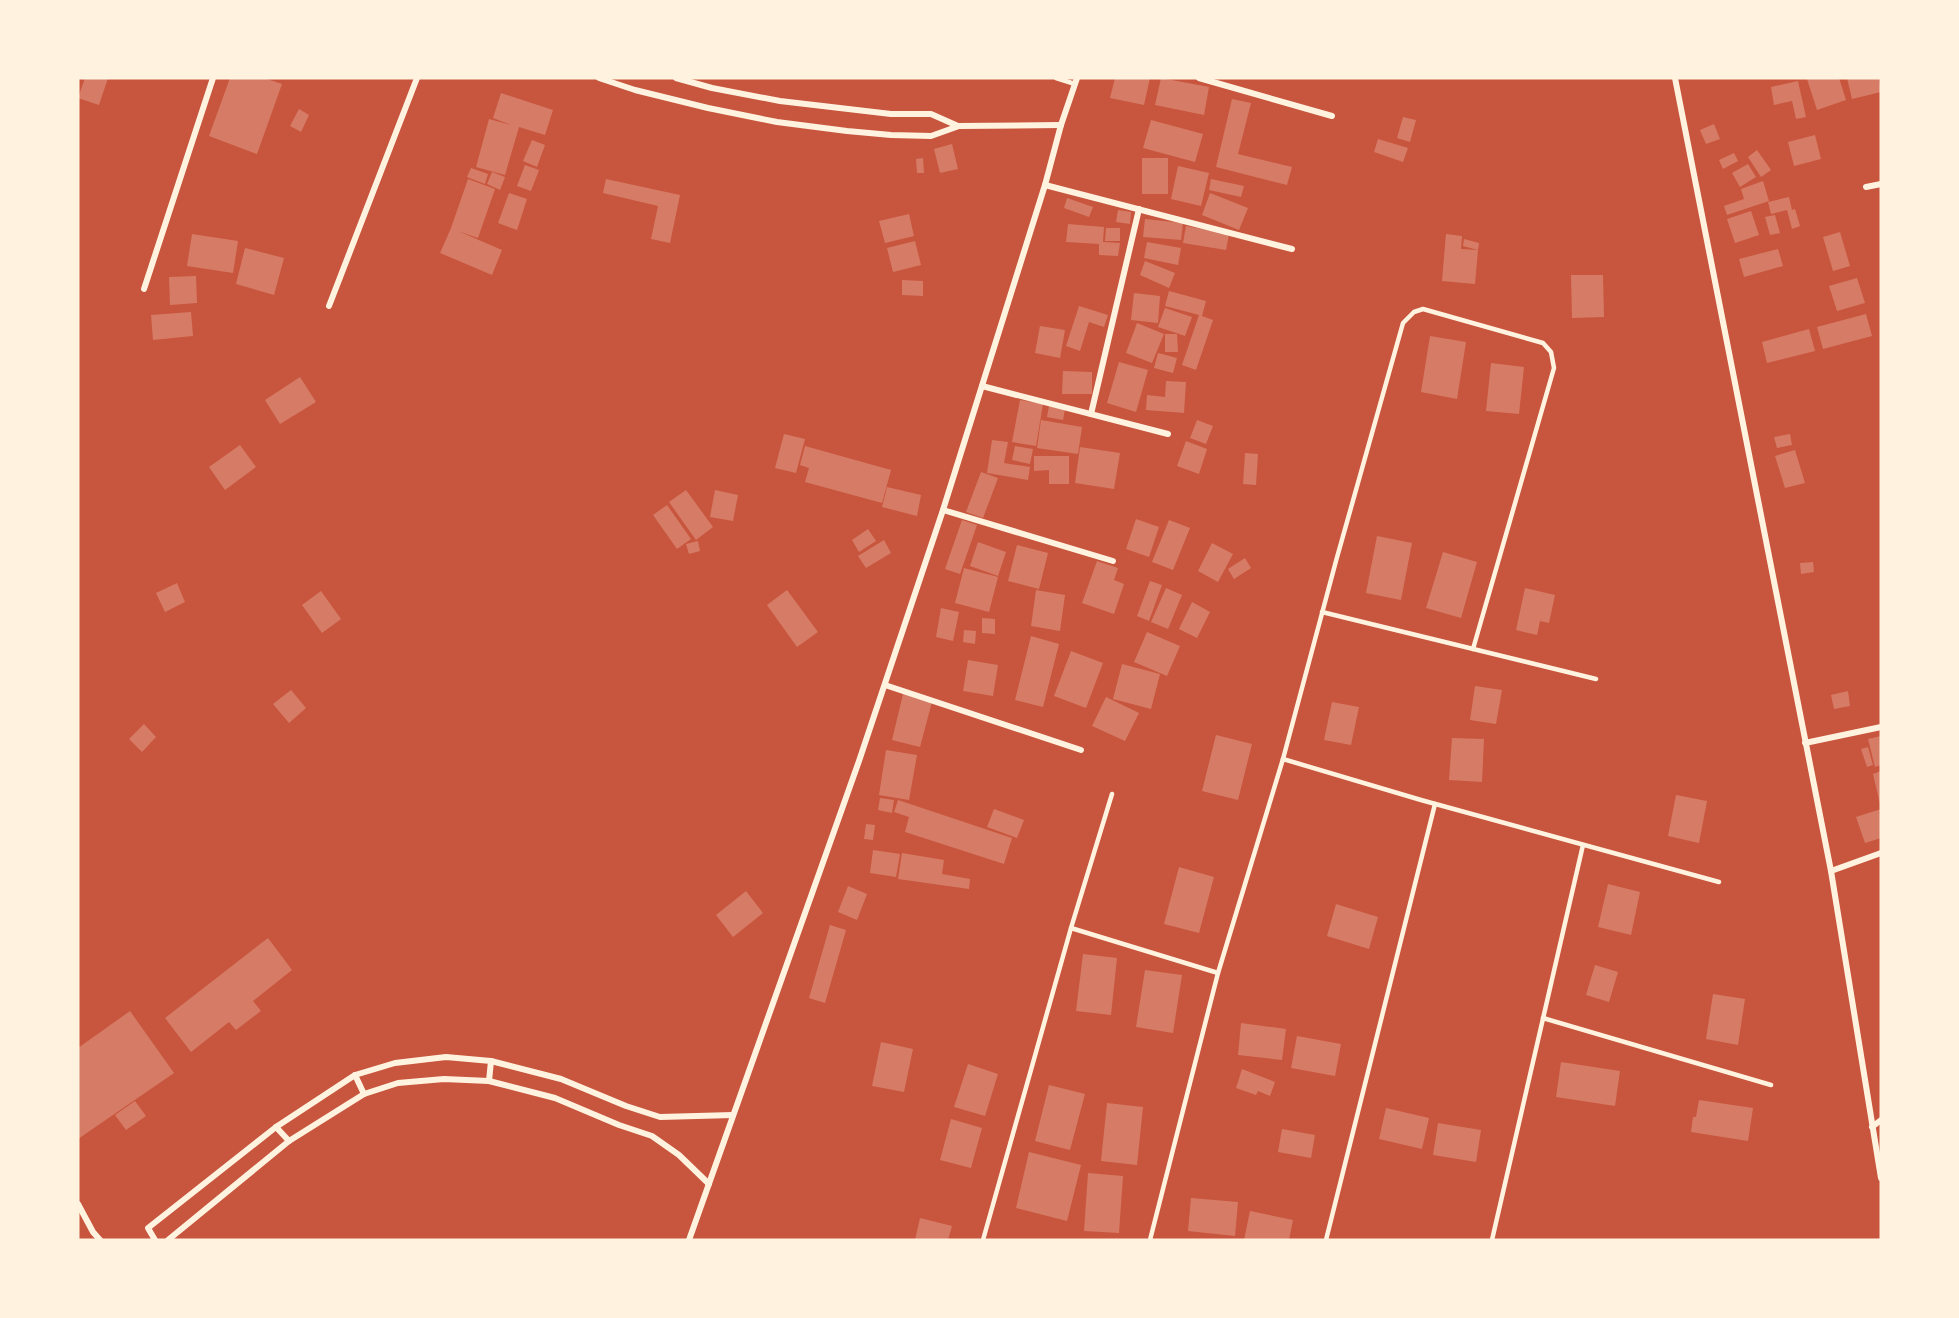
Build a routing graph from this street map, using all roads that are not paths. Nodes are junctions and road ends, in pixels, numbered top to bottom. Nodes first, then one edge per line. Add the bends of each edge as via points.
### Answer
1 (213, 78) edge
2 (417, 78) edge
3 (599, 78) edge
4 (676, 78) edge
5 (1056, 78) edge
6 (1199, 78) edge
7 (1675, 78) edge
8 (1076, 81) edge
9 (1224, 81) edge
10 (1332, 116) dead end
11 (1061, 125) junction
12 (959, 126) junction
13 (1045, 184) junction
14 (1881, 184) edge
15 (1866, 187) dead end
16 (1139, 209) junction
17 (1292, 249) dead end
18 (144, 289) dead end
19 (329, 306) dead end
20 (982, 386) junction
21 (1091, 414) junction
22 (1168, 434) dead end
23 (943, 510) junction
24 (1113, 561) dead end
25 (1322, 612) junction
26 (1473, 649) junction
27 (1596, 679) dead end
28 (885, 685) junction
29 (1881, 727) edge
30 (1805, 743) junction
31 (1081, 750) dead end
32 (1283, 759) junction
33 (1112, 794) dead end
34 (1435, 804) junction
35 (1583, 845) junction
36 (1881, 853) edge
37 (1831, 871) junction
38 (1719, 882) dead end
39 (1071, 928) junction
40 (1218, 973) junction
41 (1543, 1018) junction
42 (491, 1061) junction
43 (356, 1075) junction
44 (489, 1082) junction
45 (1771, 1085) dead end
46 (364, 1094) junction
47 (733, 1115) junction
48 (1881, 1120) edge
49 (276, 1127) junction
50 (1872, 1127) junction
51 (289, 1140) junction
52 (1881, 1178) edge
53 (709, 1184) junction
54 (78, 1204) edge
55 (100, 1240) edge
56 (155, 1240) edge
57 (168, 1240) edge
58 (689, 1240) edge
59 (983, 1240) edge
60 (1150, 1240) edge
61 (1326, 1240) edge
62 (1492, 1240) edge

1 - 18 street
2 - 19 street
3 - 12 street via 635,90 777,122 919,136
4 - 12 street via 780,101 880,113 931,114
5 - 8 lane
6 - 9 street
7 - 30 street
8 - 11 street
9 - 10 street
11 - 12 street
11 - 13 street
13 - 16 street
13 - 20 street
14 - 15 street
16 - 17 street
16 - 21 street
20 - 21 street
20 - 23 street
21 - 22 street
23 - 24 street
23 - 28 street
25 - 26 lane
25 - 26 lane via 1403,323 1423,309 1543,343 1551,352 1554,368
25 - 32 lane
26 - 27 lane
28 - 31 street
28 - 47 street
29 - 30 street
30 - 37 street
32 - 34 lane
32 - 40 lane
33 - 39 lane
34 - 35 lane
34 - 61 lane
35 - 38 lane
35 - 41 lane
36 - 37 street
37 - 50 street
39 - 40 lane
39 - 59 lane
40 - 60 lane
41 - 45 lane
41 - 62 lane
42 - 43 street via 446,1057 395,1064
42 - 44 street
42 - 47 street via 561,1079 660,1117
43 - 46 street
43 - 49 street
44 - 46 street via 444,1078 398,1083
44 - 53 street via 555,1098 652,1136
46 - 51 street
47 - 53 street
48 - 50 street
49 - 51 street
49 - 56 street via 148,1228
50 - 52 street
51 - 57 street
53 - 58 street
54 - 55 street

